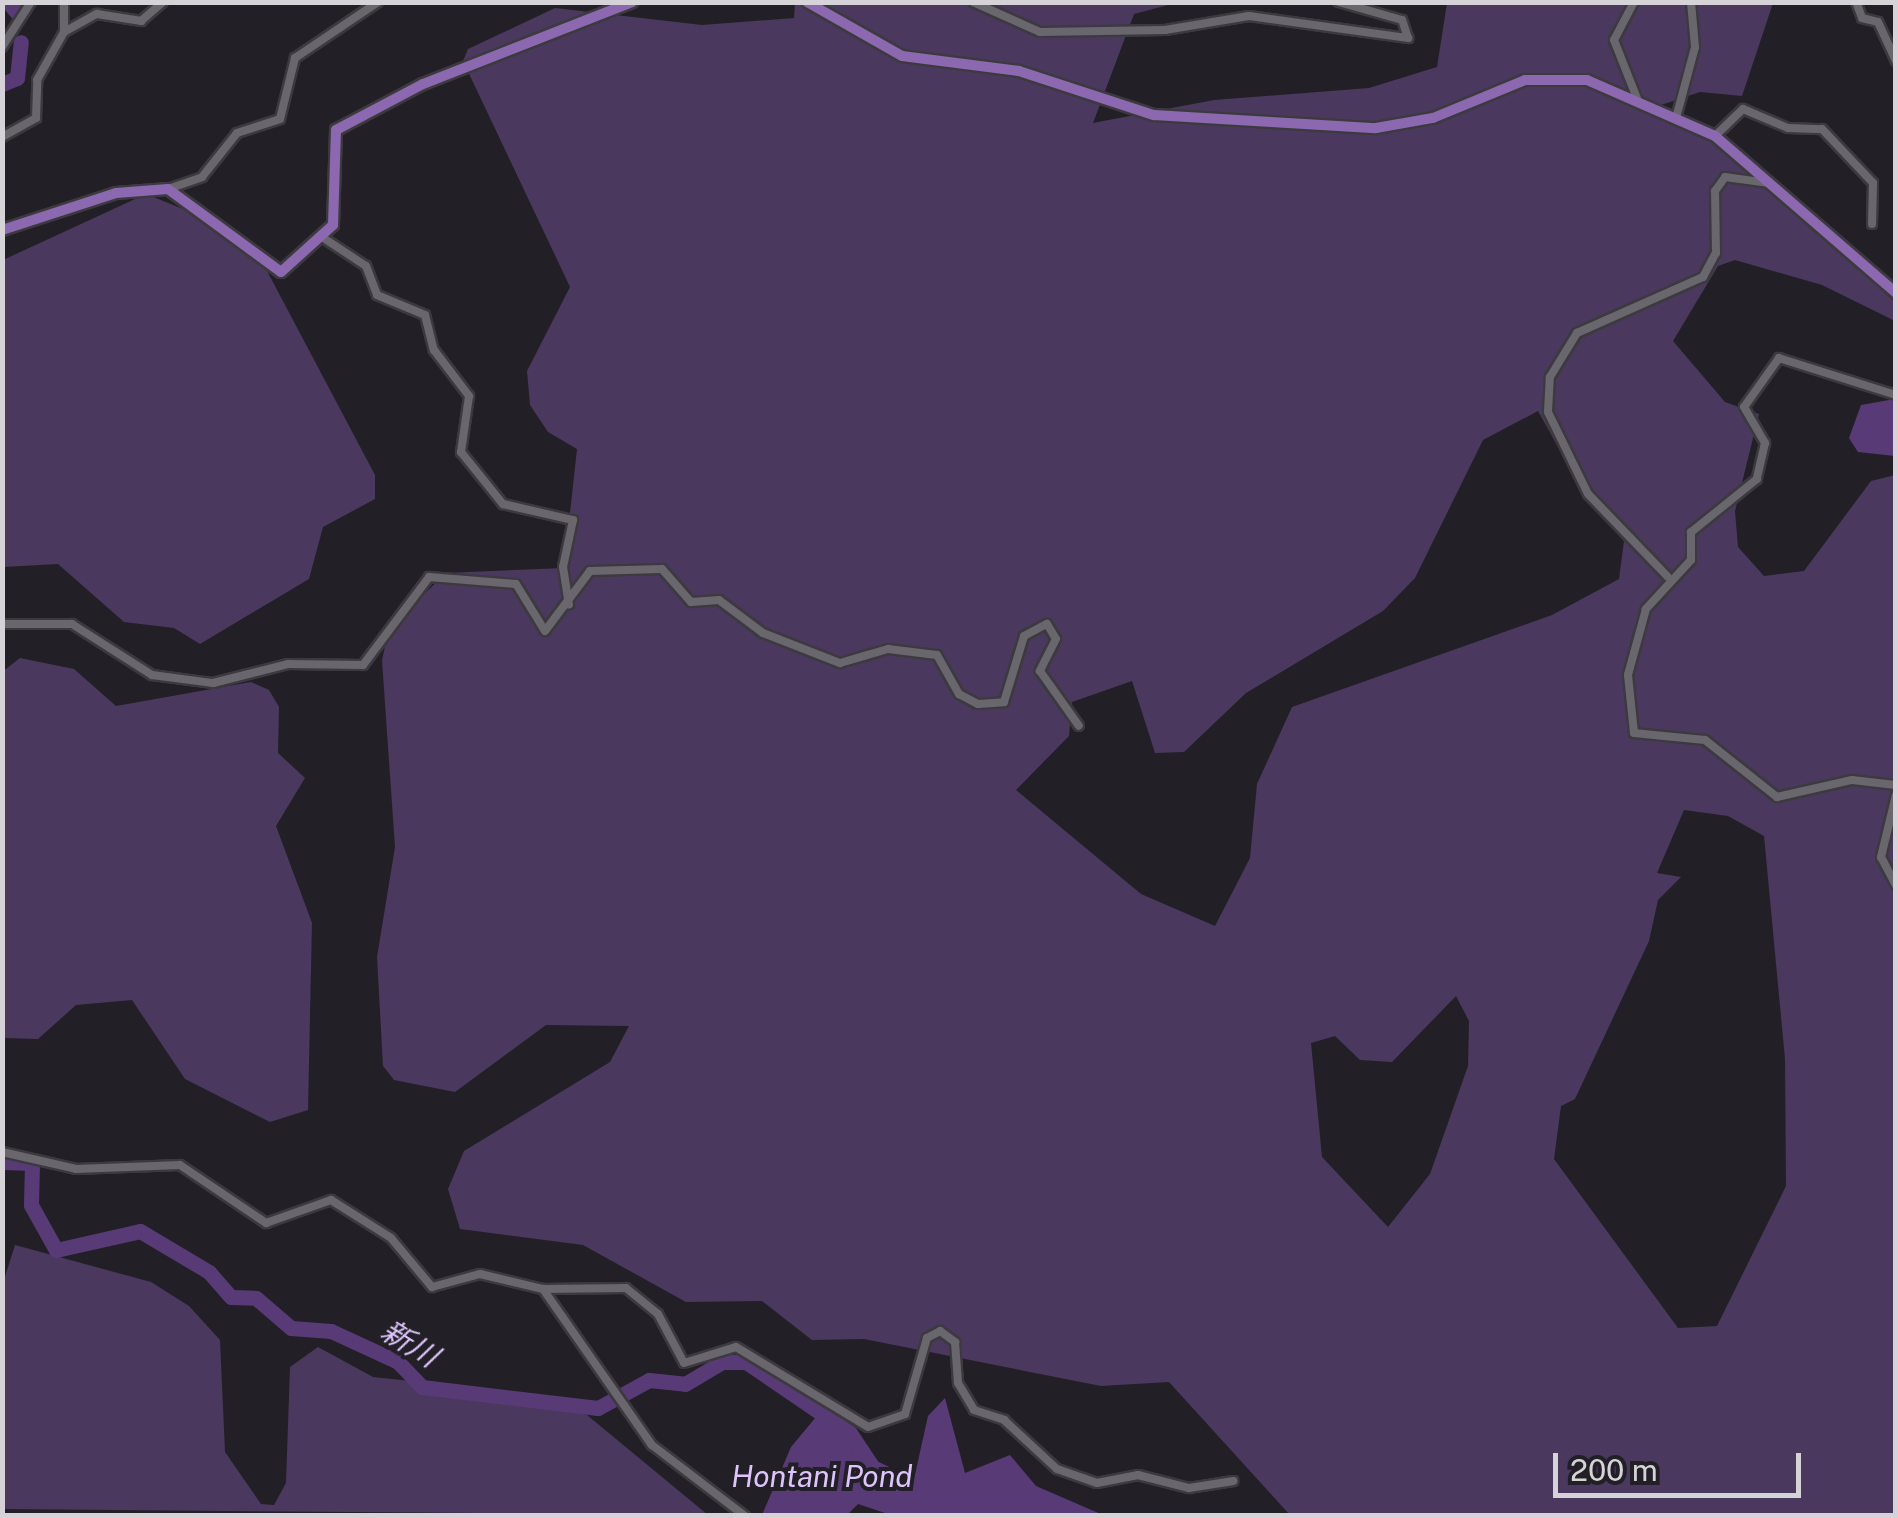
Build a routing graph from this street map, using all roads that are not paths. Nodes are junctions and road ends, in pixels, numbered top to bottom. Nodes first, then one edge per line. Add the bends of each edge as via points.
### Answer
1 (31, 2) edge
2 (64, 2) edge
3 (163, 2) edge
4 (378, 2) edge
5 (632, 2) edge
6 (807, 2) edge
7 (973, 2) edge
8 (1339, 2) edge
9 (1634, 2) edge
10 (1691, 2) edge
11 (1856, 2) edge
12 (64, 32) junction
13 (2, 47) edge
14 (1896, 61) edge
15 (1638, 102) junction
16 (1676, 118) junction
17 (1716, 136) junction
18 (2, 137) edge
19 (1773, 184) junction
20 (168, 189) junction
21 (1872, 224) dead end
22 (2, 230) edge
23 (325, 239) junction
24 (1896, 293) edge
25 (1896, 396) edge
26 (1668, 577) junction
27 (569, 605) junction
28 (2, 624) edge
29 (1079, 726) dead end
30 (1896, 785) edge
31 (1896, 794) edge
32 (1896, 884) edge
33 (2, 1152) edge
34 (544, 1289) junction
35 (1232, 1480) dead end
36 (745, 1516) edge

1 - 13 street
2 - 12 street
3 - 12 street via 141,21 97,14
4 - 20 street via 295,58 280,119 237,133 202,177
5 - 23 main road via 423,84 336,130 336,203
6 - 15 main road via 902,56 1019,71 1154,115 1376,128 1433,118 1543,76 1587,80
7 - 8 street via 1040,32 1165,30 1249,16 1408,38 1402,20
9 - 15 street via 1614,40
10 - 16 street via 1695,46
11 - 14 street
12 - 18 street via 38,80 36,118
15 - 16 main road
16 - 17 main road
17 - 19 main road
17 - 21 street via 1743,108 1788,128 1822,129 1872,182
19 - 24 main road
19 - 26 street via 1725,177 1715,191 1716,254 1703,277 1578,333 1550,377 1548,412 1588,494
20 - 22 main road via 116,193
20 - 23 main road via 281,272
23 - 27 street via 366,266 377,295 425,316 434,350 469,396 462,452 503,504 573,520 563,567
25 - 26 street via 1779,358 1744,407 1765,442 1757,479 1698,525 1691,560
26 - 30 street via 1629,660 1634,733 1705,740 1776,798 1852,780
27 - 28 street via 545,631 516,584 429,577 363,665 288,664 214,683 152,675 72,624
27 - 29 street via 599,567 672,570 691,602 720,600 781,641 857,664 888,650 931,653 968,702 997,705 1024,636 1047,624 1056,640 1040,671
31 - 32 street via 1881,857
33 - 34 street via 76,1169 180,1165 266,1223 332,1200 390,1238 432,1287 480,1274
34 - 35 street via 626,1288 658,1314 684,1363 736,1347 868,1427 898,1421 910,1407 928,1338 940,1331 956,1342 958,1383 974,1410 1004,1420 1057,1469 1097,1483 1138,1476 1189,1488
34 - 36 street via 652,1445

